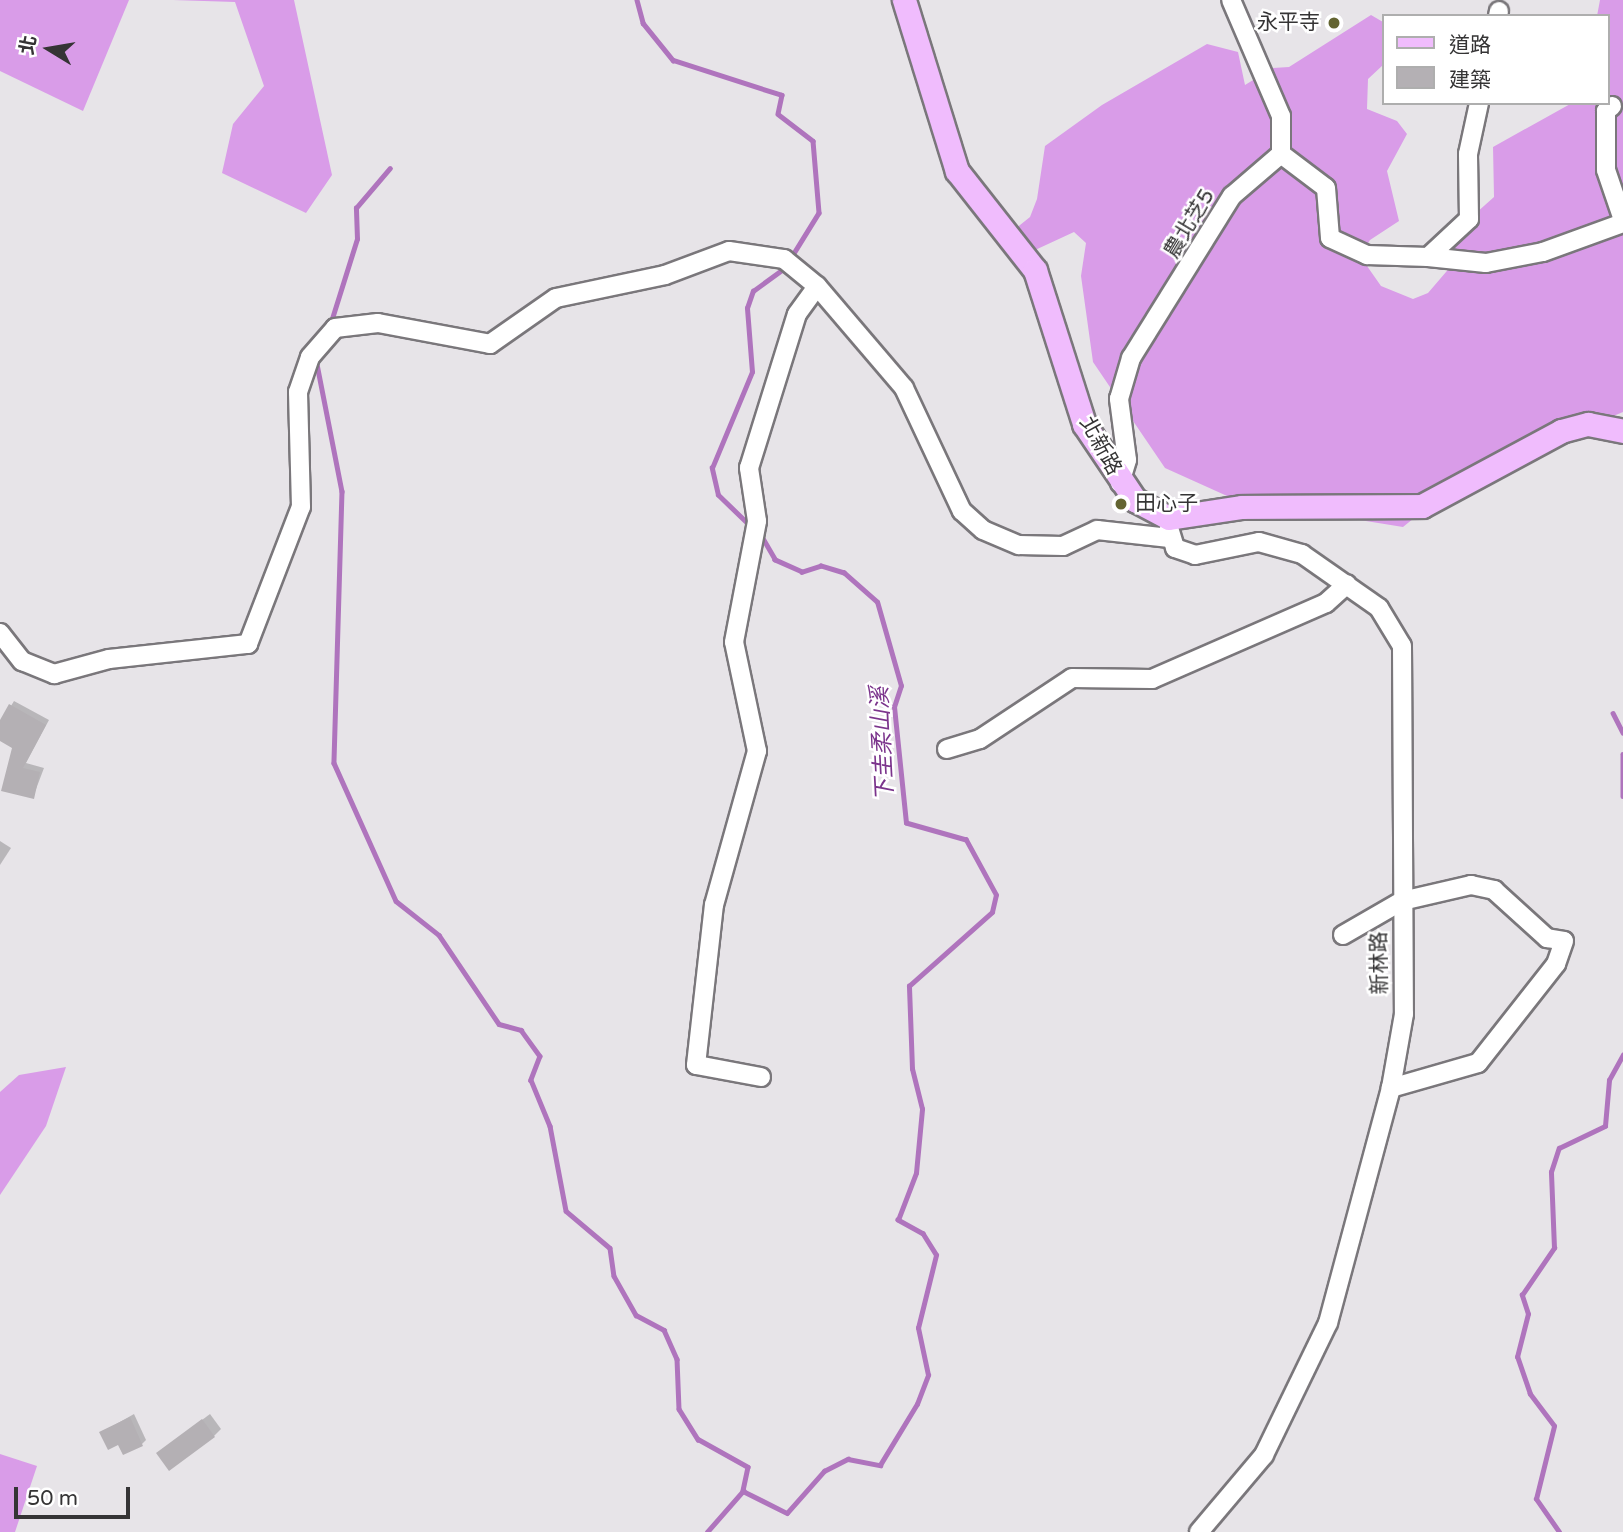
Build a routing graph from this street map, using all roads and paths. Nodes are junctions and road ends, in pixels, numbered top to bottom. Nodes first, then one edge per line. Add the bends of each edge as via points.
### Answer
1 (904, 0) edge
2 (1231, 0) edge
3 (1479, 105) edge
4 (1612, 106) dead end
5 (1281, 154) junction
6 (1623, 221) edge
7 (1427, 257) junction
8 (817, 286) junction
9 (1623, 431) edge
10 (1120, 483) junction
11 (1169, 528) junction
12 (1347, 584) junction
13 (0, 633) edge
14 (947, 749) dead end
15 (1402, 901) junction
16 (1343, 935) dead end
17 (761, 1077) dead end
18 (1391, 1088) junction
19 (1199, 1532) edge

1 - 10 main road, 北新路 via 933,75 940,131 957,171 1035,270 1084,424
2 - 5 street via 1281,116
3 - 7 street via 1468,154 1469,219
4 - 6 street via 1606,111 1606,170
5 - 7 street via 1326,188 1330,239 1367,255
5 - 10 street, 農北芝5 via 1232,196 1131,358 1119,399 1127,460
6 - 7 street via 1543,252 1486,263
8 - 11 street via 904,388 962,511 983,530 1019,545 1063,546 1097,530
8 - 13 street via 784,259 729,251 665,275 556,298 490,344 377,323 335,328 310,357 298,392 302,507 248,644 109,659 54,674 22,661
8 - 17 street via 797,314 749,468 757,521 734,642 757,751 714,905 696,1065
9 - 11 main road via 1588,424 1561,431 1422,506 1242,507
10 - 11 main road, 北新路
11 - 12 street, 新林路 via 1175,548 1195,555 1259,542 1302,554
12 - 14 street via 1326,603 1152,679 1072,678 980,739
12 - 15 street, 新林路 via 1379,608 1402,646
15 - 16 street
15 - 18 street, 新林路 via 1404,1014
15 - 18 street via 1471,885 1494,890 1547,938 1564,941 1556,964 1478,1063
18 - 19 street, 新林路 via 1328,1323 1264,1455

